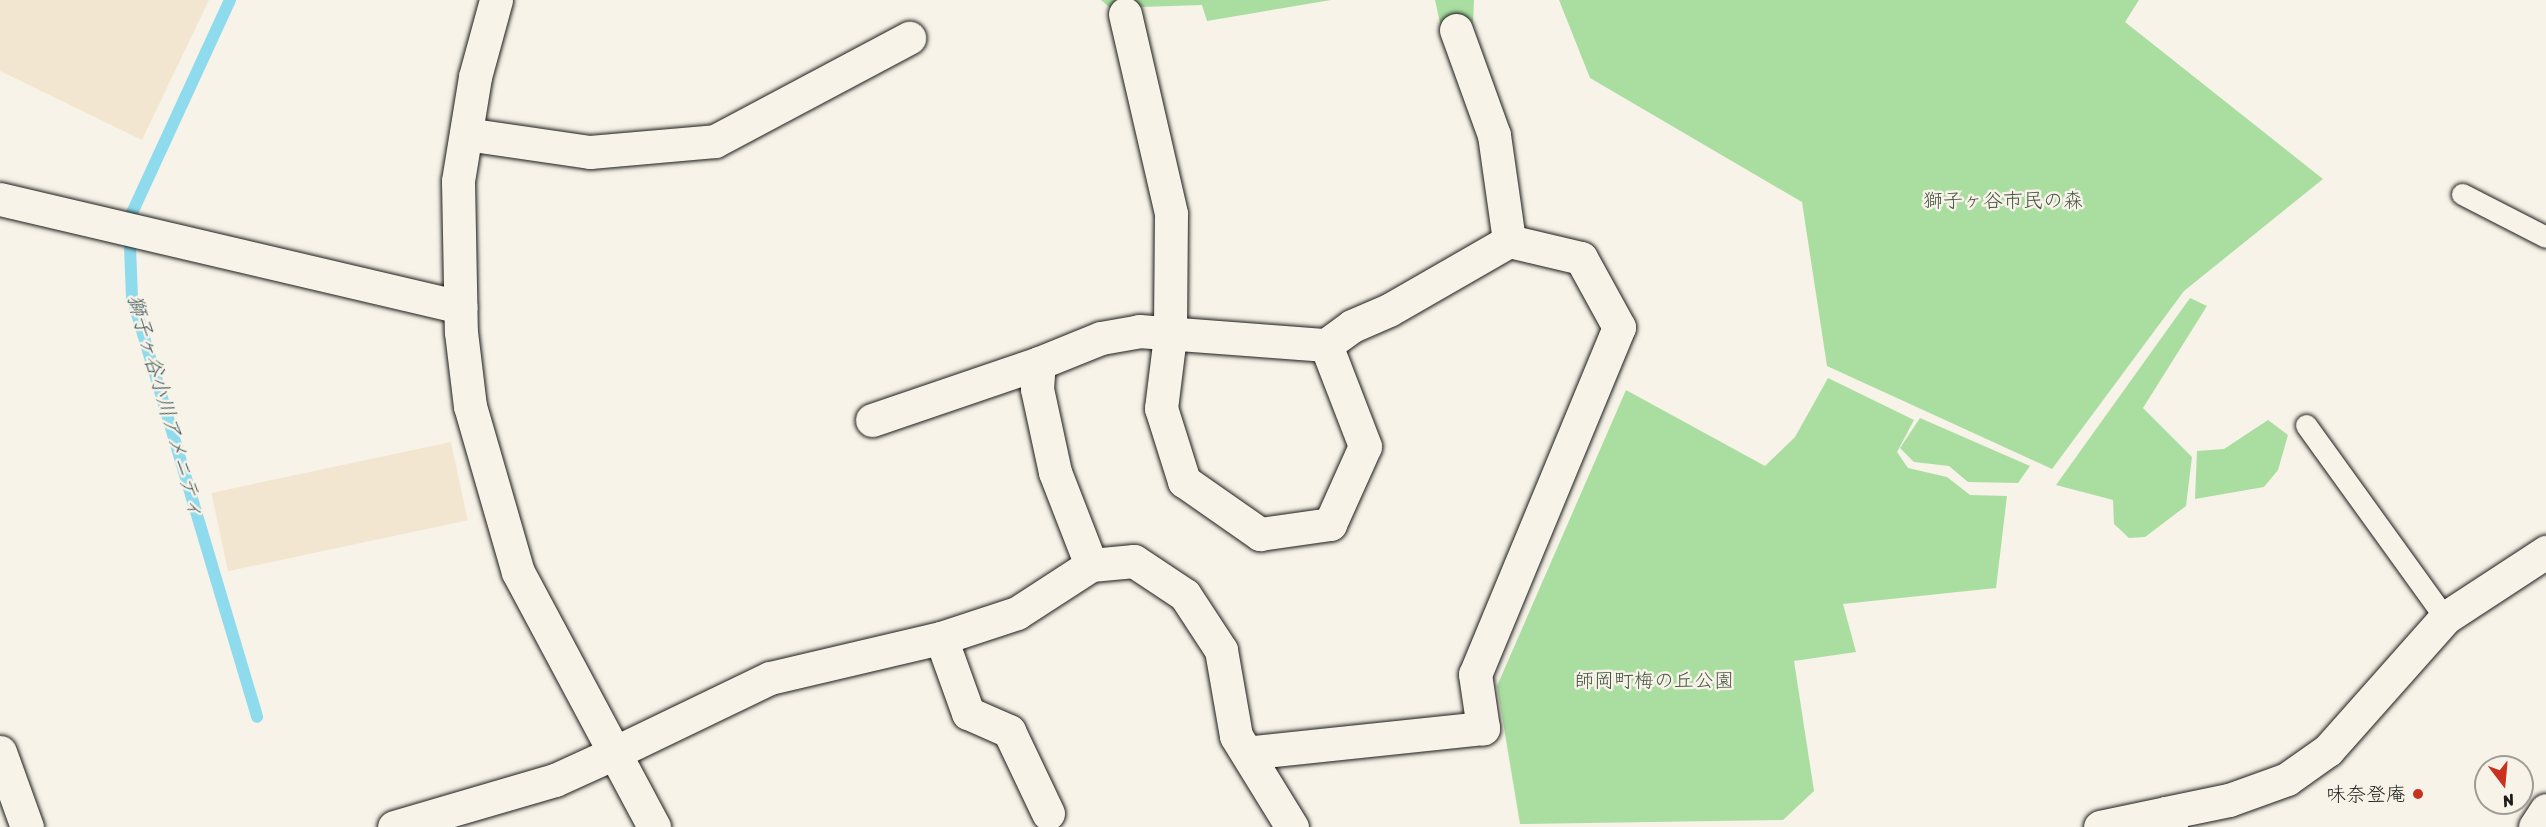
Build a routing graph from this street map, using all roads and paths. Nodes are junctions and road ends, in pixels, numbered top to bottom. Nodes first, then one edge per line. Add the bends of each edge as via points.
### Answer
1 (496, 0) edge
2 (1125, 14) dead end
3 (1456, 30) dead end
4 (909, 38) dead end
5 (466, 134) junction
6 (2462, 194) dead end
7 (0, 200) edge
8 (2546, 237) edge
9 (1509, 241) junction
10 (460, 307) junction
11 (1170, 336) junction
12 (1326, 345) junction
13 (1039, 363) junction
14 (872, 420) dead end
15 (2306, 424) dead end
16 (2546, 552) edge
17 (1091, 565) junction
18 (2445, 618) junction
19 (941, 638) junction
20 (0, 752) edge
21 (1247, 753) junction
22 (612, 754) junction
23 (2546, 810) edge
24 (1048, 813) dead end
25 (2169, 820) edge
26 (27, 827) edge
27 (394, 827) edge
28 (654, 827) edge
29 (1292, 827) edge
30 (2100, 827) edge
31 (2535, 827) edge

1 - 5 street via 475,77
2 - 11 street via 1171,214
3 - 9 street via 1494,135
4 - 5 street via 715,141 590,152
5 - 10 street via 458,181
6 - 8 lane
7 - 10 street
9 - 12 street via 1389,310 1352,326
9 - 21 street via 1581,258 1619,327 1475,674 1483,728
10 - 22 street via 470,406 518,572
11 - 12 street
11 - 12 street via 1161,408 1184,481 1260,534 1330,524 1365,446
11 - 13 street via 1139,332 1101,338
13 - 14 street
13 - 17 street via 1037,389 1055,472
15 - 18 lane
16 - 18 street
17 - 19 street via 1017,613
17 - 21 street via 1134,561 1185,595 1221,650 1236,736
18 - 25 street via 2328,750 2287,779
19 - 22 street via 770,678
19 - 24 street via 968,713 1009,730
20 - 26 street
21 - 29 street
22 - 27 street via 555,780
22 - 28 street
23 - 31 street
25 - 30 street

